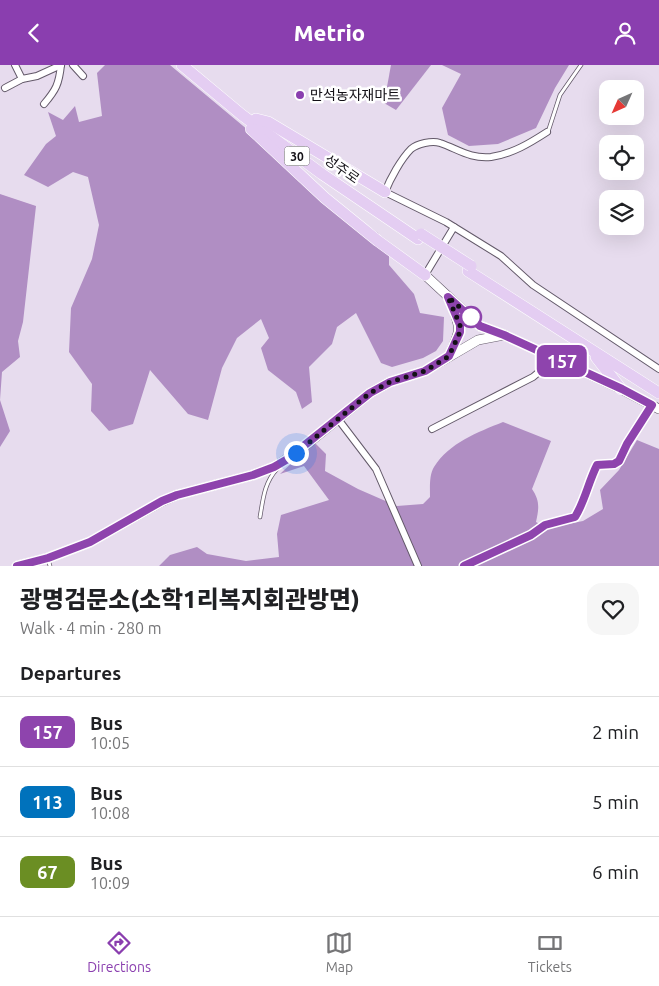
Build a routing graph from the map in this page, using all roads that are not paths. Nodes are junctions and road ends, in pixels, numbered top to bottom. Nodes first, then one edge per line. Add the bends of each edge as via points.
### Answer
1 (15, 65) edge
2 (61, 65) edge
3 (72, 65) edge
4 (182, 65) edge
5 (190, 65) edge
6 (581, 65) edge
7 (84, 76) dead end
8 (22, 79) junction
9 (5, 88) dead end
10 (44, 104) dead end
11 (242, 115) junction
12 (256, 119) junction
13 (547, 132) joint
14 (385, 192) junction
15 (454, 227) junction
16 (420, 236) junction
17 (470, 269) junction
18 (425, 275) junction
19 (448, 297) junction
20 (504, 335) junction
21 (590, 350) junction
22 (449, 356) junction
23 (551, 357) junction
24 (659, 369) edge
25 (659, 385) edge
26 (622, 389) junction
27 (659, 393) edge
28 (656, 407) edge
29 (338, 419) junction
30 (432, 429) dead end
31 (286, 460) junction
32 (260, 517) dead end
33 (49, 562) edge
34 (17, 566) edge
35 (418, 566) edge
36 (464, 566) edge

1 - 8 street
2 - 8 street
2 - 10 street via 55,92
3 - 7 street
4 - 11 highway, 성주로 / 30
5 - 12 highway, 성주로 / 30
6 - 13 lane via 560,95
8 - 9 street
11 - 16 highway, 성주로 / 30 via 322,174
11 - 18 highway via 248,126 310,186
12 - 14 highway
12 - 16 highway, 성주로 / 30
13 - 14 street via 526,147 491,157 460,153 439,142 412,148
14 - 15 street
15 - 18 street
15 - 24 street via 501,256 532,285
16 - 17 highway, 30, bridge
17 - 21 highway, 30
17 - 25 highway, 30
18 - 19 street
19 - 20 street via 480,326
19 - 22 street via 460,325
20 - 22 street via 478,340
20 - 23 street
21 - 26 highway
21 - 27 highway, 30
22 - 29 street via 425,371 390,382 370,393
23 - 26 street
23 - 30 street via 533,377
26 - 28 street
28 - 36 street via 627,444 619,461 597,465 583,505 575,517 545,525 531,535
29 - 31 street
29 - 35 street via 376,469
31 - 32 lane via 270,477
31 - 33 street via 253,475 162,501
33 - 34 street

